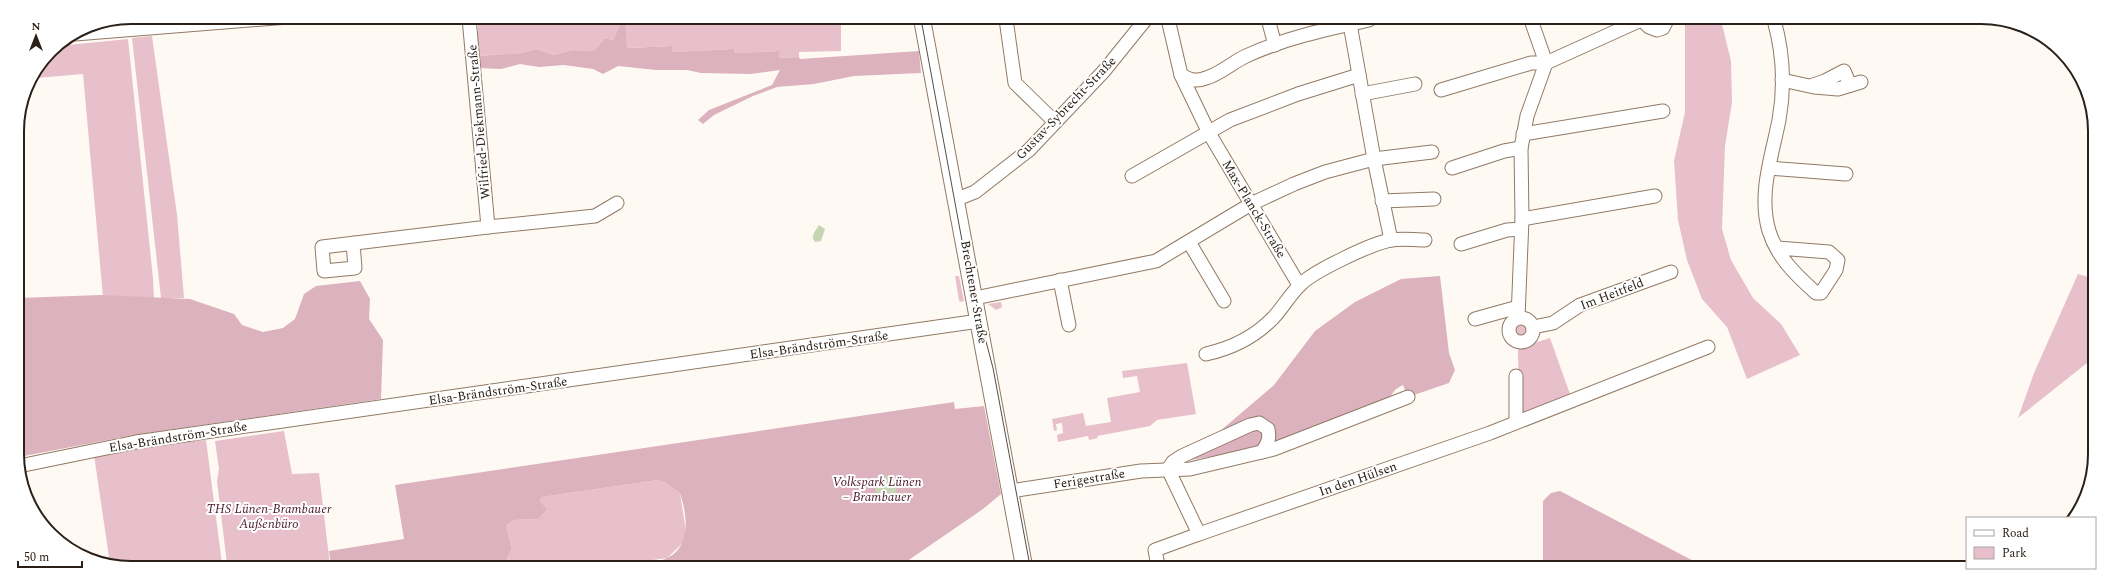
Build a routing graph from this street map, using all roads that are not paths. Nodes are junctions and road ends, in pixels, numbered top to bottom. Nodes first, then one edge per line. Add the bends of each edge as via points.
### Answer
1 (185, 24) edge
2 (470, 24) edge
3 (923, 24) edge
4 (1007, 24) edge
5 (1142, 24) edge
6 (1169, 24) edge
7 (1269, 24) edge
8 (1350, 24) joint
9 (1533, 24) edge
10 (1633, 24) edge
11 (1646, 24) edge
12 (1664, 24) edge
13 (1775, 24) edge
14 (88, 33) edge
15 (1274, 45) junction
16 (1546, 63) junction
17 (1181, 75) junction
18 (1359, 75) junction
19 (1782, 80) junction
20 (1856, 83) dead end
21 (1415, 84) dead end
22 (1441, 90) dead end
23 (1362, 94) junction
24 (1663, 111) dead end
25 (1055, 122) junction
26 (1208, 133) junction
27 (1523, 134) junction
28 (1521, 148) junction
29 (1432, 152) dead end
30 (1374, 159) junction
31 (1452, 168) dead end
32 (1769, 168) junction
33 (1846, 174) dead end
34 (1132, 176) dead end
35 (1655, 196) dead end
36 (957, 199) junction
37 (1434, 199) dead end
38 (1382, 201) junction
39 (617, 203) dead end
40 (1251, 204) junction
41 (1522, 224) junction
42 (488, 227) junction
43 (1391, 240) junction
44 (1425, 240) dead end
45 (1189, 242) junction
46 (353, 243) dead end
47 (1462, 244) dead end
48 (1777, 248) junction
49 (1671, 272) dead end
50 (1060, 280) junction
51 (1299, 285) junction
52 (975, 298) junction
53 (1224, 301) dead end
54 (1518, 312) junction
55 (1475, 318) dead end
56 (979, 321) junction
57 (1069, 325) dead end
58 (1533, 327) junction
59 (1708, 347) dead end
60 (1206, 354) dead end
61 (1516, 376) dead end
62 (1408, 397) dead end
63 (1516, 422) junction
64 (1262, 452) junction
65 (25, 465) edge
66 (1168, 469) junction
67 (1010, 492) junction
68 (1199, 534) junction
69 (1023, 561) edge
70 (1157, 561) edge

1 - 14 street
2 - 42 street, Wilfried-Diekmann-Straße
3 - 36 main road, Brechtener Straße
4 - 25 street via 1014,83
5 - 25 street, Gustav-Sybrecht-Straße via 1104,71
6 - 17 street, Max-Planck-Straße
7 - 15 street
8 - 15 street
8 - 18 street
9 - 16 street
10 - 16 street
11 - 12 street via 1657,30 1663,28
13 - 19 street via 1780,40
15 - 17 street via 1246,56 1207,78 1193,81
16 - 22 street via 1531,63
16 - 27 street
17 - 26 street, Max-Planck-Straße
18 - 23 street
18 - 26 street via 1237,117
19 - 20 street via 1838,89
19 - 32 street via 1779,120
21 - 23 street
23 - 30 street
24 - 27 street
25 - 36 street, Gustav-Sybrecht-Straße via 1029,150 991,180 975,192
26 - 34 street
26 - 40 street, Max-Planck-Straße
27 - 28 street
28 - 31 street
28 - 41 street
29 - 30 street
30 - 38 street
30 - 40 street via 1325,172
32 - 33 street
32 - 48 street via 1764,198 1769,231
35 - 41 street
36 - 52 main road, Brechtener Straße
37 - 38 street
38 - 43 street
39 - 42 street via 595,216
40 - 45 street
40 - 51 street, Max-Planck-Straße
41 - 47 street
41 - 54 street
42 - 46 street
43 - 44 street
43 - 51 street via 1353,254 1313,274
45 - 50 street via 1156,261
45 - 53 street
48 - 48 street via 1790,269 1816,293 1821,293 1836,270 1838,260 1828,252
49 - 58 street, Im Heitfeld via 1580,305 1553,323
50 - 52 street
50 - 57 street
51 - 60 street via 1274,317 1246,341 1225,350
52 - 56 main road, Brechtener Straße
54 - 55 street
54 - 58 street
54 - 58 street via 1509,326 1509,334 1514,340 1528,340
56 - 65 street, Elsa-Brändström-Straße via 136,442
56 - 67 main road, Brechtener Straße
59 - 63 street, In den Hülsen
61 - 63 street
62 - 64 street, Ferigestraße
63 - 68 street, In den Hülsen
64 - 66 street, Ferigestraße via 1190,469
64 - 66 street via 1270,437 1268,429 1259,423 1239,428 1203,446 1173,462
66 - 67 street, Ferigestraße
66 - 68 street
67 - 69 main road, Brechtener Straße
68 - 70 street, In den Hülsen via 1155,550

